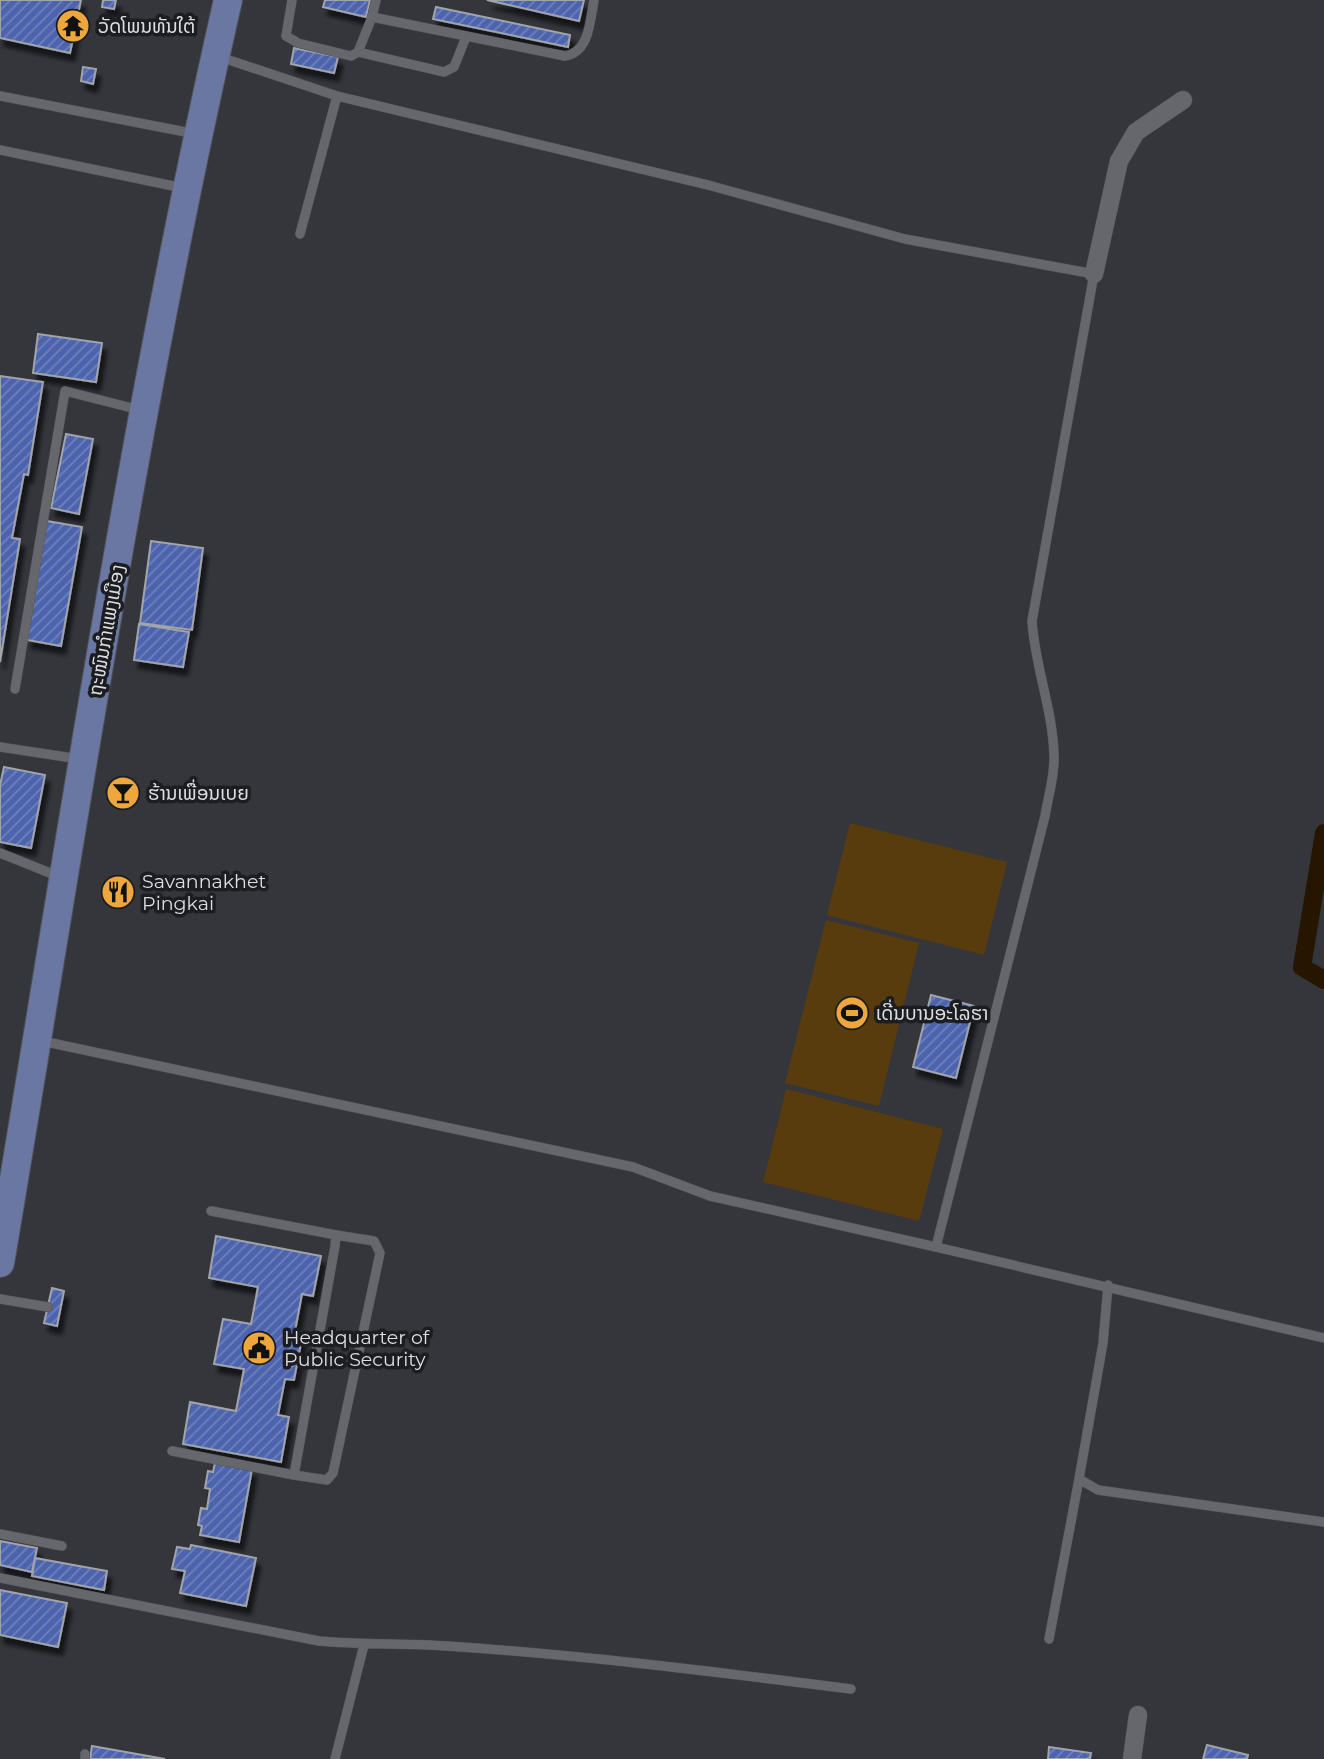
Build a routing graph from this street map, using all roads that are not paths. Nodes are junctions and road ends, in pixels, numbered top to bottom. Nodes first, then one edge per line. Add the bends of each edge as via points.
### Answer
1 (228, 0) edge
2 (292, 0) edge
3 (376, 0) edge
4 (594, 0) edge
5 (372, 17) junction
6 (466, 37) junction
7 (358, 52) junction
8 (215, 55) junction
9 (0, 96) edge
10 (337, 96) junction
11 (1183, 100) dead end
12 (197, 135) junction
13 (0, 150) edge
14 (185, 188) junction
15 (300, 233) dead end
16 (1094, 274) junction
17 (145, 411) junction
18 (15, 689) dead end
19 (0, 747) edge
20 (84, 760) junction
21 (0, 852) edge
22 (64, 878) junction
23 (37, 1040) junction
24 (9, 1160) edge
25 (211, 1210) dead end
26 (337, 1235) junction
27 (936, 1247) junction
28 (0, 1263) edge
29 (1108, 1285) junction
30 (0, 1299) edge
31 (48, 1307) dead end
32 (1324, 1338) edge
33 (172, 1451) dead end
34 (294, 1475) junction
35 (1079, 1479) junction
36 (1324, 1522) edge
37 (0, 1534) edge
38 (62, 1546) dead end
39 (0, 1578) edge
40 (1049, 1639) dead end
41 (364, 1645) junction
42 (851, 1689) dead end
43 (1138, 1715) dead end
44 (335, 1759) edge
45 (1132, 1759) edge

1 - 8 main road, ຖະໜົນກຳແພງເມືອງ
2 - 7 lane via 285,31 291,40 351,56
3 - 5 lane
4 - 6 lane via 585,42 572,55
5 - 6 lane
5 - 7 lane
6 - 7 lane via 454,67 444,72
8 - 10 lane
8 - 12 main road, ຖະໜົນກຳແພງເມືອງ
9 - 12 lane
10 - 15 lane
10 - 16 lane via 708,185 905,239
11 - 16 street via 1136,132 1119,161
12 - 14 main road, ຖະໜົນກຳແພງເມືອງ
13 - 14 lane
14 - 17 main road, ຖະໜົນກຳແພງເມືອງ
16 - 27 lane via 1032,621 1034,656 1049,708 1055,758 1045,816
17 - 18 lane via 65,391
17 - 20 main road, ຖະໜົນກຳແພງເມືອງ
19 - 20 lane
20 - 22 main road, ຖະໜົນກຳແພງເມືອງ
21 - 22 lane
22 - 23 main road, ຖະໜົນກຳແພງເມືອງ
23 - 24 main road, ຖະໜົນກຳແພງເມືອງ
23 - 27 lane via 633,1167 710,1196
24 - 28 main road, ຖະໜົນກຳແພງເມືອງ
25 - 26 lane
26 - 34 lane
26 - 34 lane via 374,1241 380,1253 333,1473 327,1480
27 - 29 lane
29 - 32 lane
29 - 35 lane via 1103,1343
30 - 31 lane
33 - 34 lane
35 - 36 lane via 1098,1490
35 - 40 lane
37 - 38 lane
39 - 41 lane via 319,1641
41 - 42 lane via 446,1645 676,1666
41 - 44 lane
43 - 45 street

